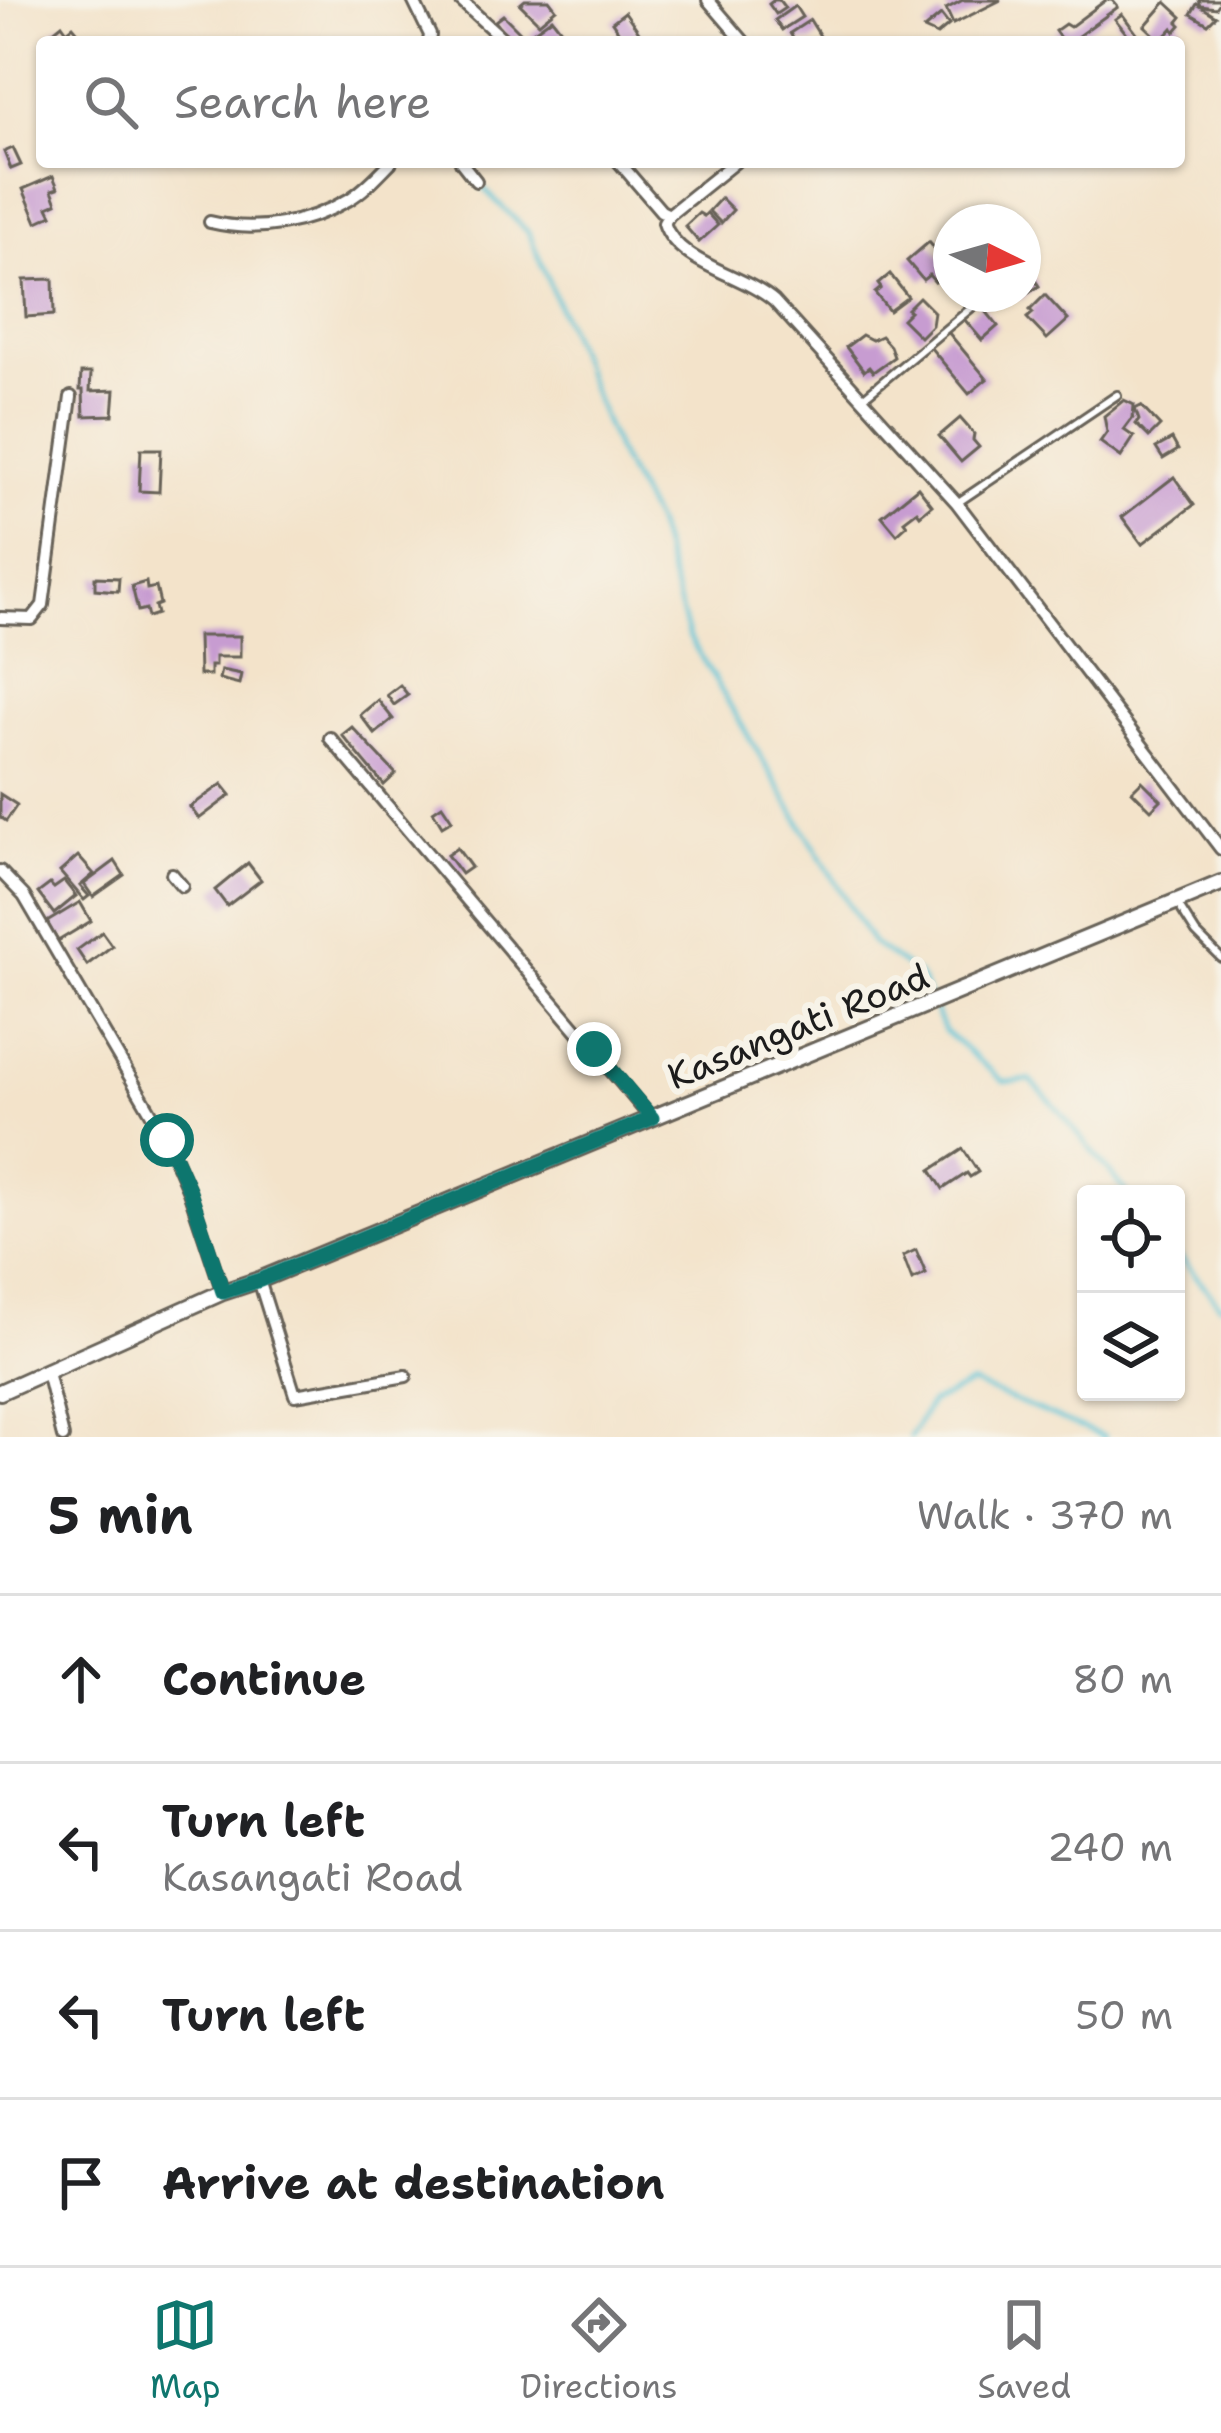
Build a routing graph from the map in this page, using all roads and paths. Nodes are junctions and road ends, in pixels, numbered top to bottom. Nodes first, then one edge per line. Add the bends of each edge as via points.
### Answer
1 (413, 0) edge
2 (460, 0) edge
3 (707, 0) edge
4 (430, 36) edge
5 (499, 36) edge
6 (740, 36) edge
7 (384, 168) edge
8 (466, 168) edge
9 (624, 168) edge
10 (728, 168) edge
11 (476, 181) dead end
12 (669, 215) junction
13 (210, 221) dead end
14 (965, 312) edge
15 (1117, 395) dead end
16 (70, 397) dead end
17 (861, 400) junction
18 (957, 503) junction
19 (0, 618) edge
20 (329, 738) dead end
21 (1221, 849) edge
22 (0, 871) edge
23 (172, 874) dead end
24 (1221, 883) edge
25 (182, 886) dead end
26 (1177, 903) junction
27 (1221, 958) edge
28 (652, 1118) junction
29 (260, 1280) junction
30 (223, 1292) junction
31 (46, 1372) junction
32 (406, 1376) dead end
33 (0, 1392) edge
34 (63, 1437) edge

1 - 4 street
2 - 5 street
3 - 6 street
7 - 13 street via 348,200 278,225
8 - 11 street
9 - 12 street
10 - 12 street
12 - 17 street via 666,232 699,262 769,296
14 - 17 lane
15 - 18 lane
16 - 19 street via 43,605 26,620
17 - 18 street
18 - 21 street
20 - 28 street
22 - 30 street via 24,896 167,1140
23 - 25 street
24 - 26 street, Kasangati Road
26 - 27 lane
26 - 28 street, Kasangati Road
28 - 29 street, Kasangati Road
29 - 30 street, Kasangati Road
29 - 32 street via 295,1395
30 - 31 street, Kasangati Road
31 - 33 street, Kasangati Road
31 - 34 street

